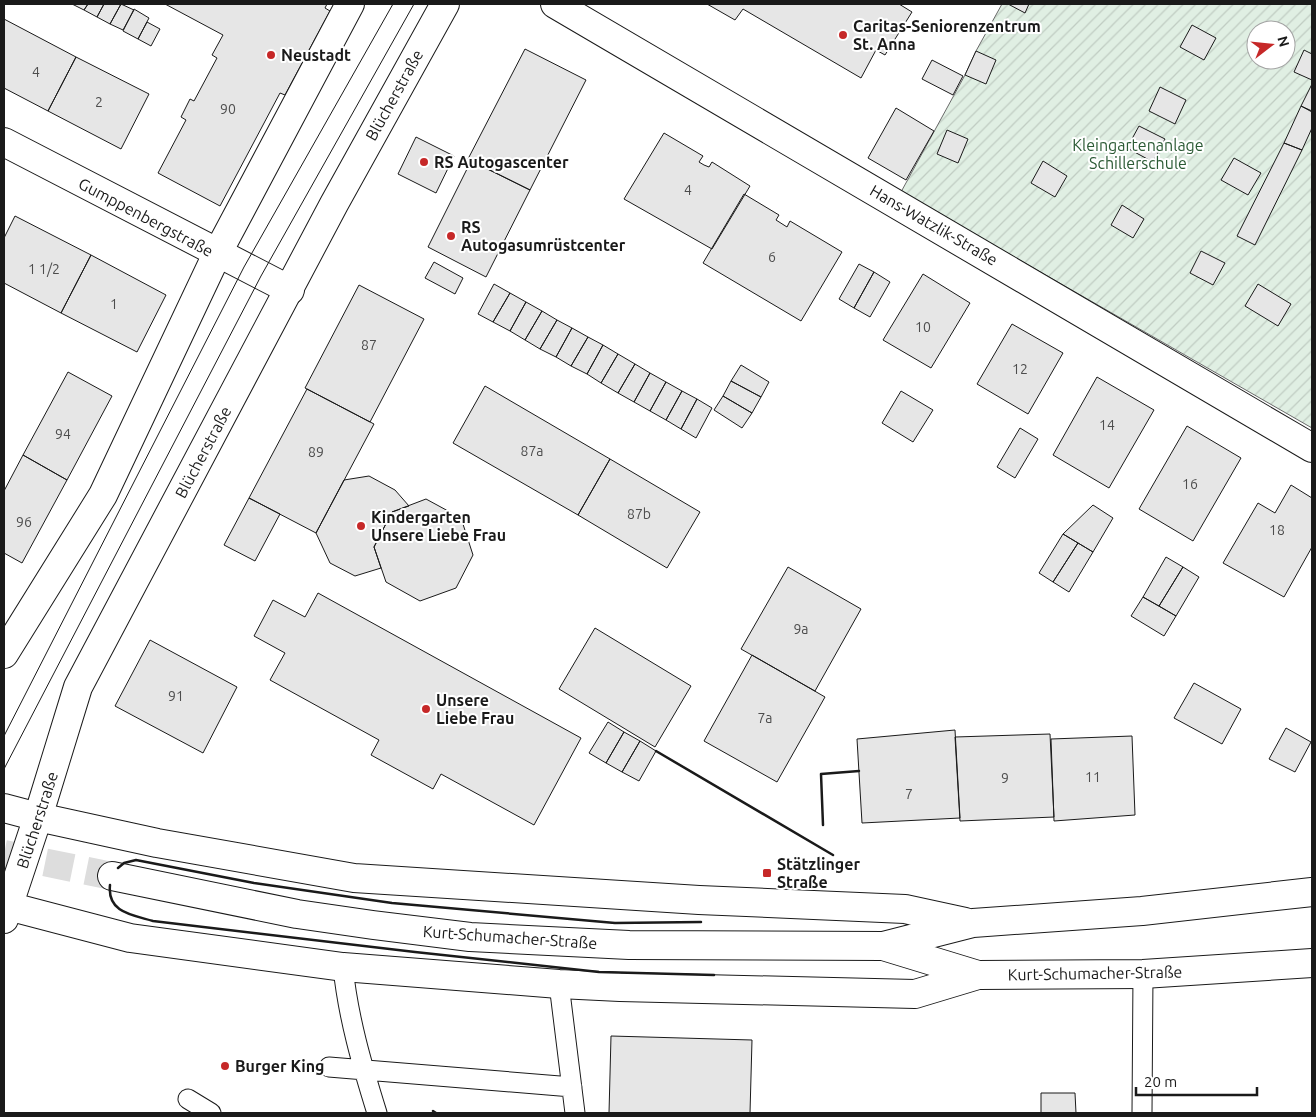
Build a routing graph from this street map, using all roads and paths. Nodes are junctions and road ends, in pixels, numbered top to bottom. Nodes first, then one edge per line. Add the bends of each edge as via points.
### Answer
1 (350, 4) edge
2 (445, 4) edge
3 (555, 4) edge
4 (4, 142) edge
5 (216, 254) junction
6 (290, 290) junction
7 (1312, 448) edge
8 (4, 654) edge
9 (4, 808) edge
10 (38, 817) junction
11 (112, 876) tunnel mouth
12 (1312, 892) edge
13 (5, 910) edge
14 (973, 924) junction
15 (883, 946) junction
16 (1312, 964) edge
17 (343, 967) junction
18 (1143, 974) junction
19 (978, 975) junction
20 (559, 984) junction
21 (330, 1067) dead end
22 (363, 1069) junction
23 (572, 1087) junction
24 (188, 1099) dead end
25 (211, 1113) edge
26 (377, 1113) edge
27 (575, 1113) edge
28 (1142, 1113) edge

1 - 5 main road
2 - 6 main road, Blücherstraße
3 - 7 main road, Hans-Watzlik-Straße
4 - 5 main road, Gumppenbergstraße
5 - 6 main road, Gumppenbergstraße
5 - 8 main road via 104,494
6 - 10 main road, Blücherstraße via 78,687
9 - 10 main road
10 - 13 main road, Blücherstraße
10 - 14 main road via 157,843 354,878 904,910
11 - 15 main road, Kurt-Schumacher-Straße via 297,914 470,938 629,945
12 - 14 main road, Kurt-Schumacher-Straße via 1142,911
13 - 17 main road via 130,938
14 - 15 main road, Kurt-Schumacher-Straße
15 - 19 main road, Kurt-Schumacher-Straße
16 - 18 main road, Kurt-Schumacher-Straße
17 - 20 main road
17 - 22 lane via 346,999
18 - 19 main road, Kurt-Schumacher-Straße
18 - 28 lane
19 - 20 main road via 915,994
20 - 23 lane
21 - 22 lane
22 - 23 lane
22 - 26 lane
23 - 27 lane
24 - 25 lane

